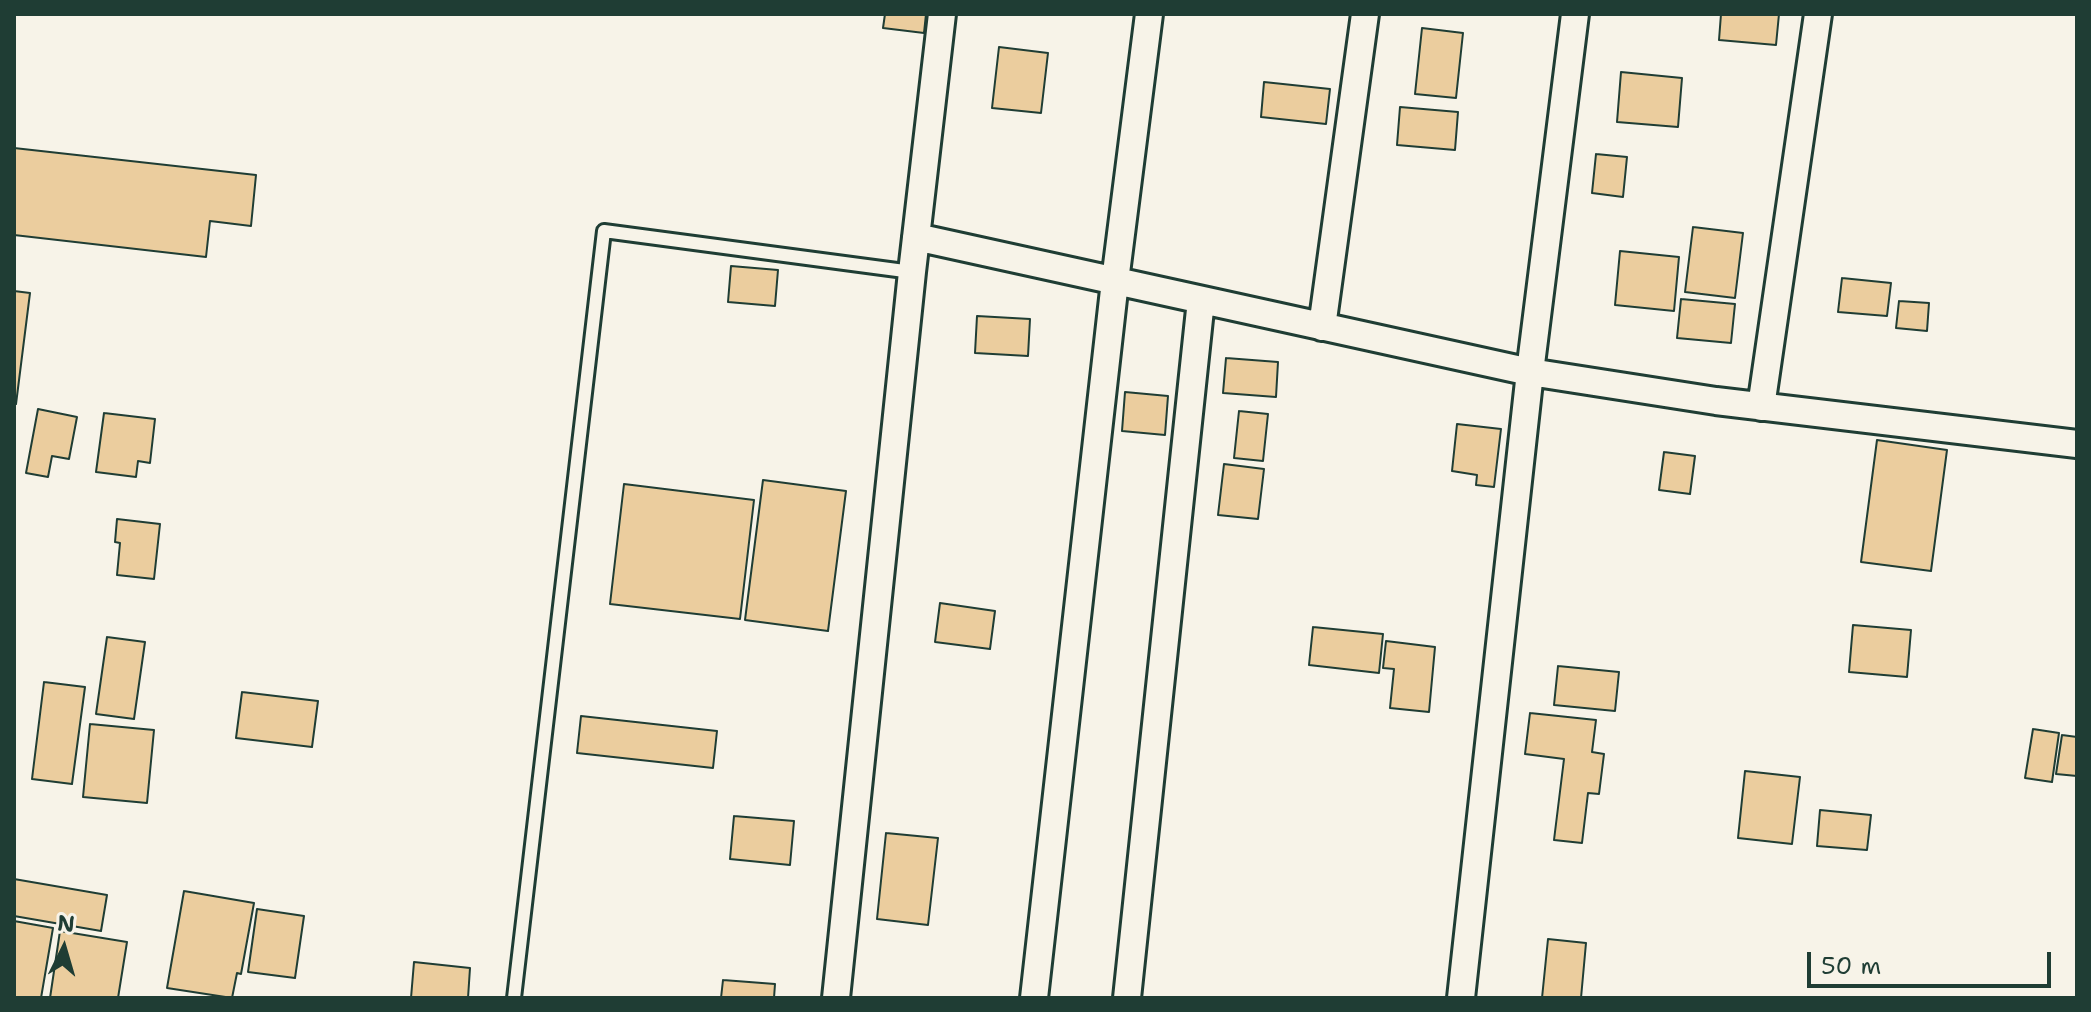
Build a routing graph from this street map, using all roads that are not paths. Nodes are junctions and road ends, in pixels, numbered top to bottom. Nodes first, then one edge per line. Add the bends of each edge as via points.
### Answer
1 (942, 14) edge
2 (1149, 14) edge
3 (1365, 14) edge
4 (1575, 14) edge
5 (1818, 14) edge
6 (916, 237) junction
7 (912, 272) junction
8 (1115, 281) junction
9 (1201, 300) junction
10 (1322, 327) junction
11 (1530, 372) junction
12 (1761, 407) junction
13 (2077, 444) edge
14 (514, 998) edge
15 (836, 998) edge
16 (1034, 998) edge
17 (1127, 998) edge
18 (1461, 998) edge

1 - 6 street
2 - 8 street
3 - 10 street
4 - 11 street
5 - 12 street
6 - 7 street
6 - 8 street
7 - 14 lane via 604,231
7 - 15 street
8 - 9 street
8 - 16 street
9 - 10 street
9 - 17 street
10 - 11 street
11 - 12 street
11 - 18 street
12 - 13 street

